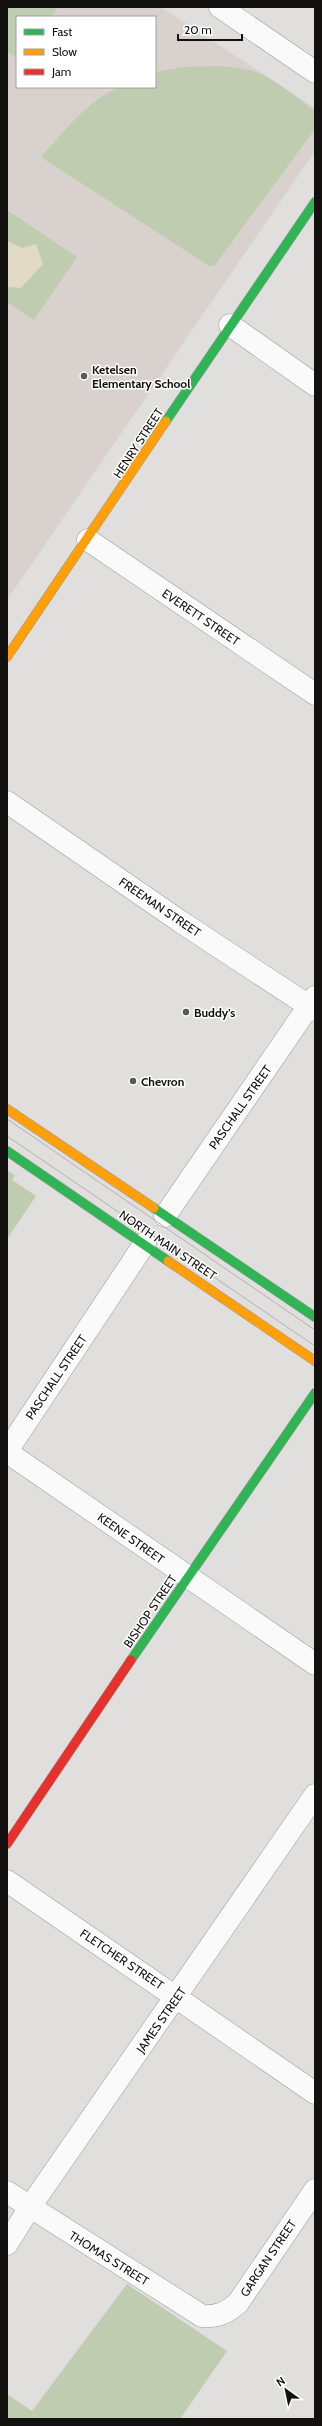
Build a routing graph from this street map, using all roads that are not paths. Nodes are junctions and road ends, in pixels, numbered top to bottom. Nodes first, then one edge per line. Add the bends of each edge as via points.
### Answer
1 (220, 7) edge
2 (315, 72) edge
3 (315, 202) edge
4 (230, 325) junction
5 (315, 385) edge
6 (88, 540) junction
7 (7, 657) edge
8 (315, 694) edge
9 (7, 802) edge
10 (313, 1004) edge
11 (7, 1109) edge
12 (7, 1151) edge
13 (165, 1216) junction
14 (146, 1243) junction
15 (315, 1317) edge
16 (315, 1361) edge
17 (315, 1393) edge
18 (7, 1452) edge
19 (188, 1576) junction
20 (315, 1664) edge
21 (315, 1795) edge
22 (7, 1844) edge
23 (7, 1881) edge
24 (177, 1997) junction
25 (315, 2093) edge
26 (315, 2190) edge
27 (7, 2192) edge
28 (30, 2207) junction
29 (7, 2244) edge
30 (214, 2317) joint

1 - 2 street
3 - 4 street, HENRY STREET
4 - 5 street
4 - 6 street, HENRY STREET
6 - 7 street, HENRY STREET
6 - 8 street, EVERETT STREET
9 - 10 street, FREEMAN STREET via 181,922
10 - 13 street, PASCHALL STREET
11 - 13 street, NORTH MAIN STREET
12 - 14 street, NORTH MAIN STREET
13 - 15 street, NORTH MAIN STREET
14 - 16 street, NORTH MAIN STREET
14 - 18 street, PASCHALL STREET
17 - 19 street, BISHOP STREET
18 - 19 street, KEENE STREET
19 - 20 street, KEENE STREET
19 - 22 street, BISHOP STREET
21 - 24 street, JAMES STREET
23 - 24 street, FLETCHER STREET
24 - 25 street, FLETCHER STREET
24 - 28 street, JAMES STREET
26 - 30 street, GARGAN STREET via 238,2303 230,2311
27 - 28 street, THOMAS STREET
28 - 29 street, JAMES STREET
28 - 30 street, THOMAS STREET via 202,2316

